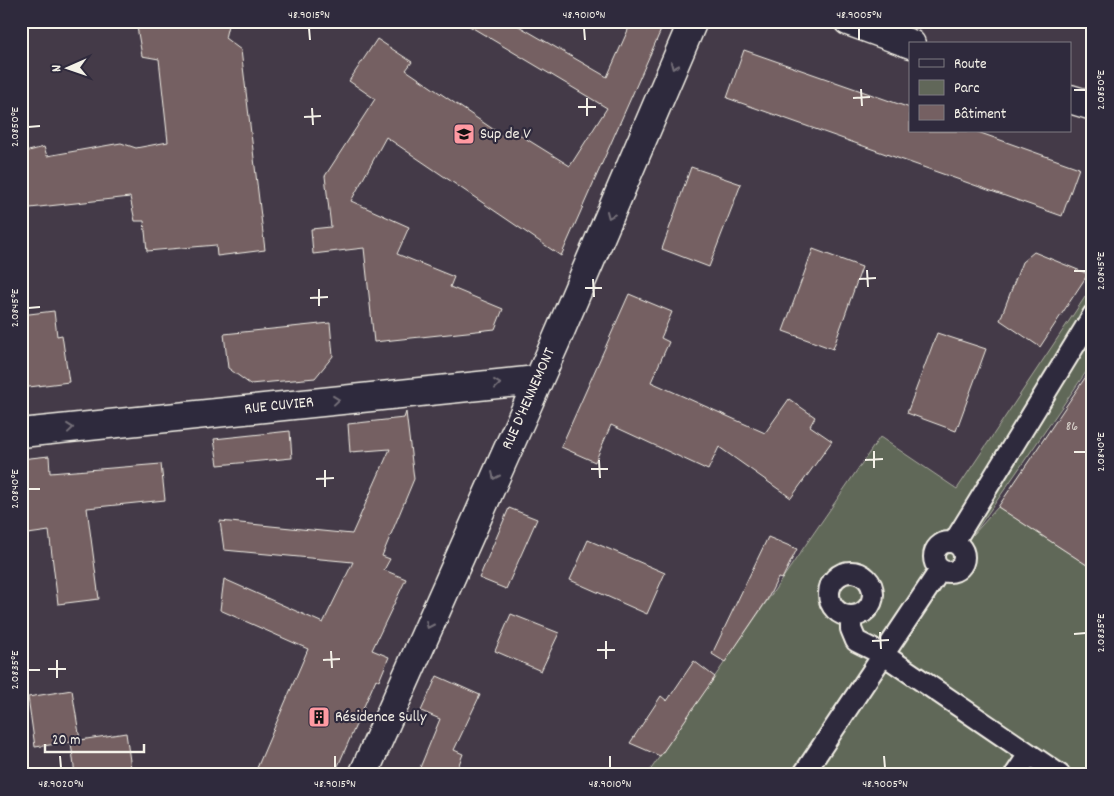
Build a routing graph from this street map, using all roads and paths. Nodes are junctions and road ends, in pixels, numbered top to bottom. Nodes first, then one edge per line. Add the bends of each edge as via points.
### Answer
1 (693, 21) edge
2 (848, 21) edge
3 (909, 43) edge
4 (1072, 100) edge
5 (1093, 106) edge
6 (1093, 315) edge
7 (537, 380) junction
8 (21, 433) edge
9 (852, 617) dead end
10 (884, 655) junction
11 (1029, 754) junction
12 (363, 775) edge
13 (803, 775) edge
14 (1015, 775) edge
15 (1060, 775) edge

1 -> 7 street, RUE D'HENNEMONT
2 - 3 street
4 - 5 street
6 - 10 lane via 954,542 937,546 935,563 940,570
8 -> 7 street, RUE CUVIER
7 -> 12 street, RUE D'HENNEMONT
9 - 10 lane via 851,629 856,641
10 - 11 lane
10 - 13 lane
11 - 14 lane
11 - 15 lane

